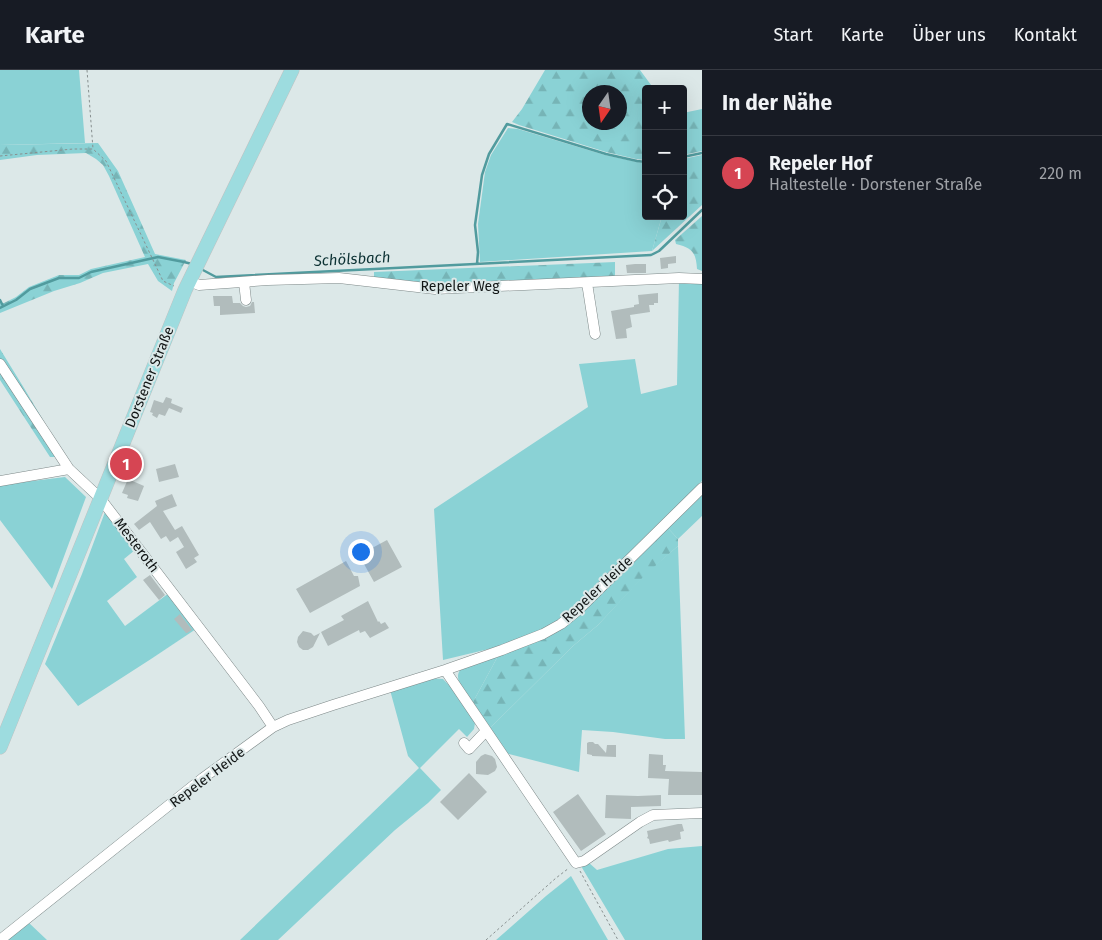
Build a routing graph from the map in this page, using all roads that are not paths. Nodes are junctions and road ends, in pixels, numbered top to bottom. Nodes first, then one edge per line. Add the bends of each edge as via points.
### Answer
1 (292, 70) edge
2 (191, 276) junction
3 (702, 279) edge
4 (244, 282) junction
5 (587, 282) junction
6 (246, 300) dead end
7 (595, 334) dead end
8 (0, 364) edge
9 (69, 469) junction
10 (0, 480) edge
11 (702, 488) edge
12 (100, 498) junction
13 (445, 670) junction
14 (273, 727) junction
15 (486, 731) junction
16 (464, 743) dead end
17 (0, 747) edge
18 (702, 813) edge
19 (0, 940) edge

1 - 2 main road, Dorstener Straße
2 - 4 street, Repeler Weg via 199,285
2 - 12 main road, Dorstener Straße
3 - 5 street, Repeler Weg
4 - 5 street, Repeler Weg via 339,278 435,288
4 - 6 street
5 - 7 street
8 - 9 street, Mesteroth
9 - 10 street
9 - 12 street, Mesteroth
11 - 13 street, Repeler Heide via 561,624
12 - 14 street, Mesteroth
12 - 17 main road, Dorstener Straße
13 - 14 street, Repeler Heide
13 - 15 street
14 - 19 street, Repeler Heide via 203,778
15 - 16 street via 469,749
15 - 18 street via 576,863 654,815

